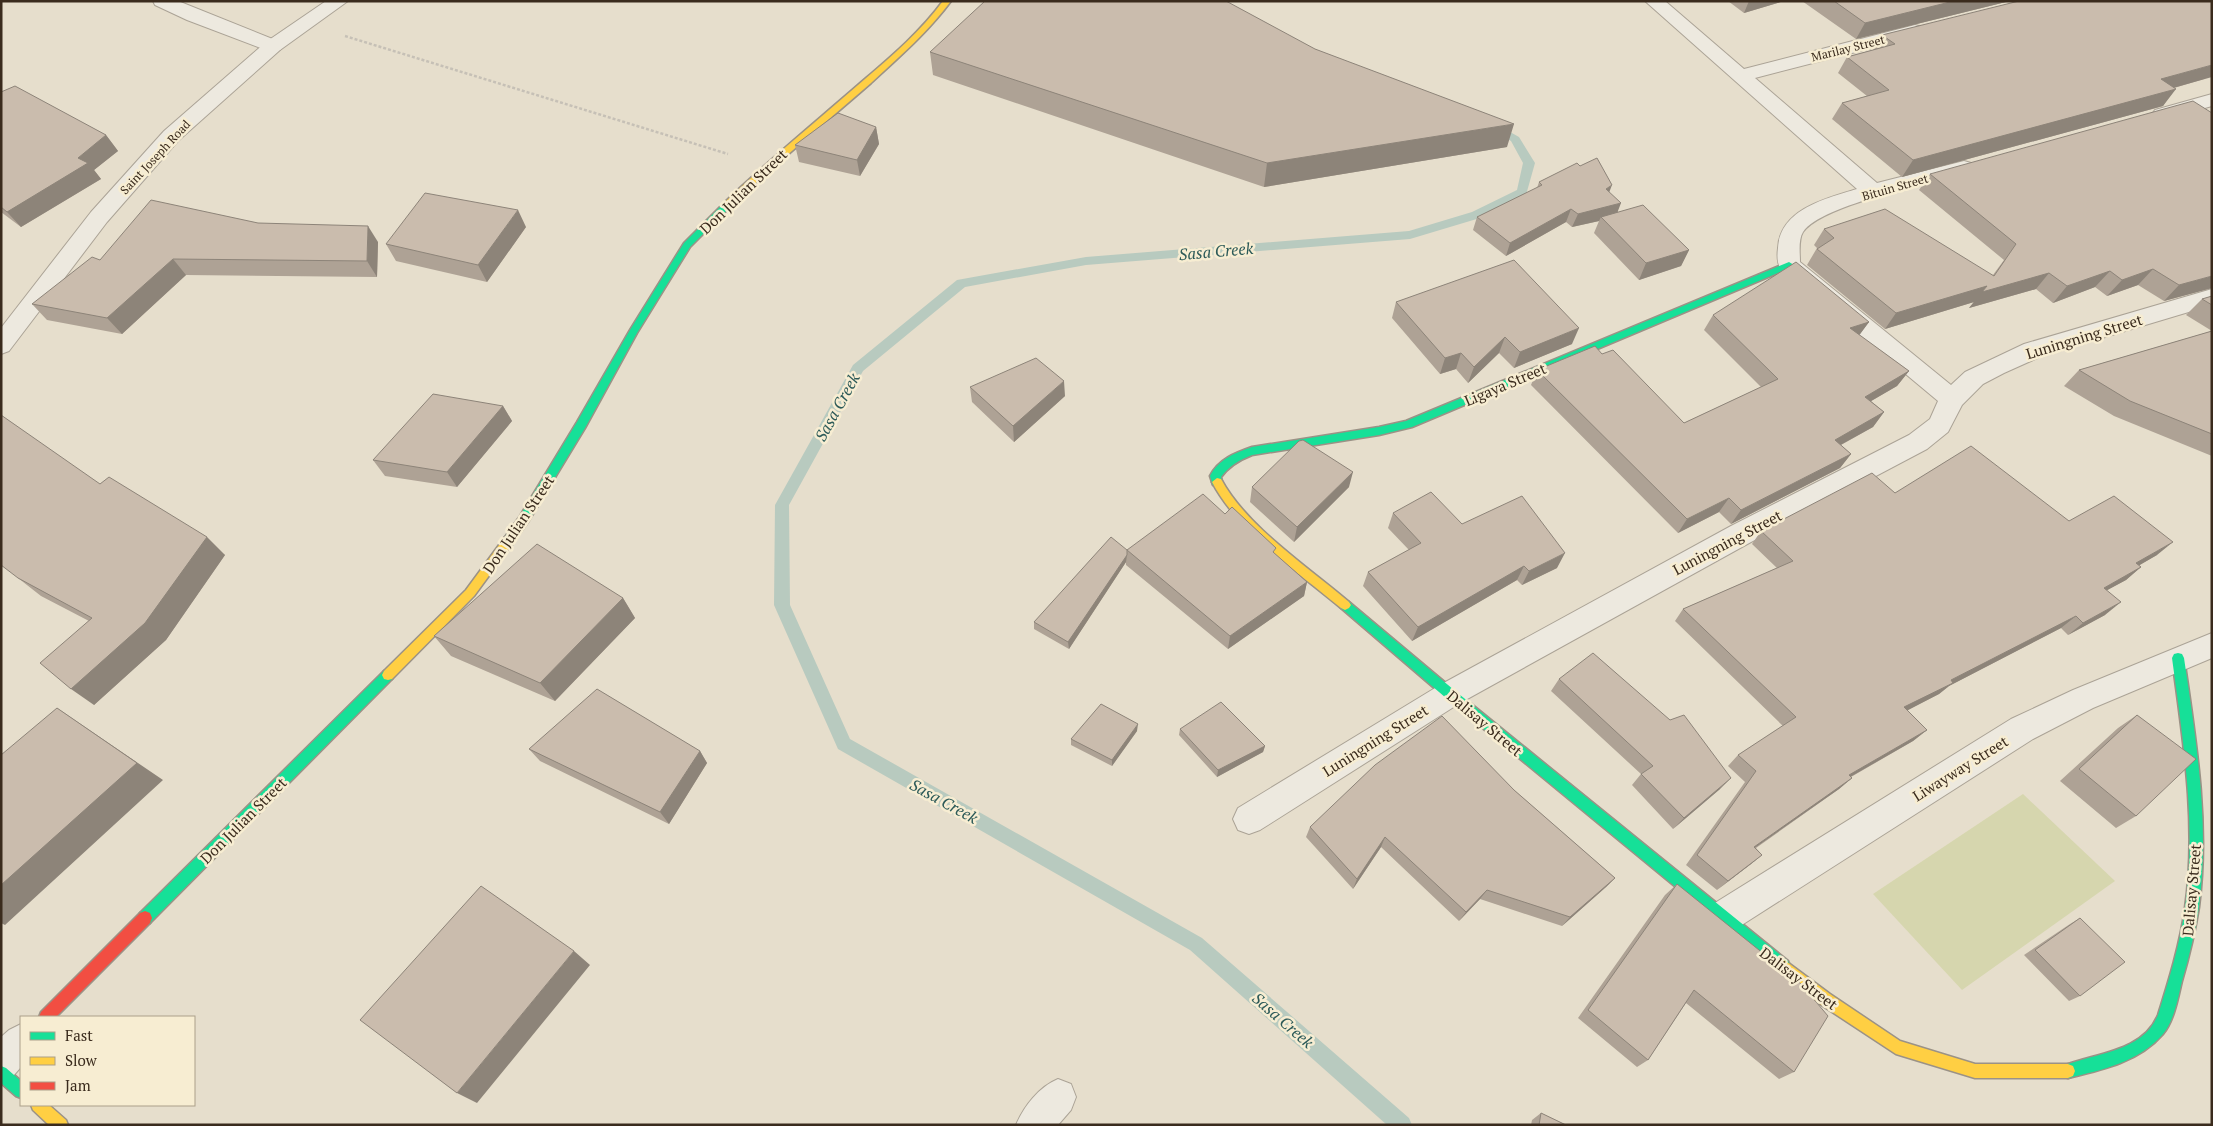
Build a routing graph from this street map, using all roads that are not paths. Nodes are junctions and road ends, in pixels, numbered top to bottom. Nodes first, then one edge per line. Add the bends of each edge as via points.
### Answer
1 (162, 1) edge
2 (339, 1) edge
3 (947, 1) edge
4 (1654, 1) edge
5 (1937, 26) edge
6 (272, 46) junction
7 (1739, 76) junction
8 (2212, 100) edge
9 (2146, 118) edge
10 (1987, 162) edge
11 (1874, 192) junction
12 (1789, 265) junction
13 (2212, 298) edge
14 (1, 345) edge
15 (1952, 399) junction
16 (1215, 476) joint
17 (2212, 645) edge
18 (2178, 658) junction
19 (1450, 694) junction
20 (1248, 818) dead end
21 (1722, 918) junction
22 (47, 1016) edge
23 (20, 1043) edge
24 (1, 1062) edge
25 (1, 1073) edge
26 (20, 1090) edge
27 (1058, 1097) dead end
28 (39, 1106) edge
29 (61, 1125) edge
30 (1034, 1125) edge

1 - 6 street
2 - 6 street, Saint Joseph Road
3 - 22 street, Don Julian Street via 922,31 860,88 767,165 687,245 524,519 470,593
4 - 7 street
5 - 7 street, Marilay Street
6 - 14 street, Saint Joseph Road via 171,136 99,217
7 - 11 street
8 - 9 street
10 - 11 street, Bituin Street
11 - 12 street, Bituin Street via 1812,214 1795,226 1788,240
12 - 15 street
12 - 16 street, Ligaya Street via 1408,424 1379,432 1252,451 1236,456
13 - 15 street, Luningning Street via 2033,350 1974,378
15 - 19 street, Luningning Street via 1939,425 1918,442 1741,534
16 - 19 street, Dalisay Street via 1220,492 1230,506
17 - 18 street, Liwayway Street
18 - 21 street, Liwayway Street via 2022,729
18 - 21 street, Dalisay Street via 2194,769 2197,862 2184,957 2160,1027 2128,1054 2068,1071 1975,1071 1896,1047 1824,999
19 - 20 street, Luningning Street
19 - 21 street, Dalisay Street
23 - 24 street
25 - 26 street
27 - 30 street
28 - 29 street

